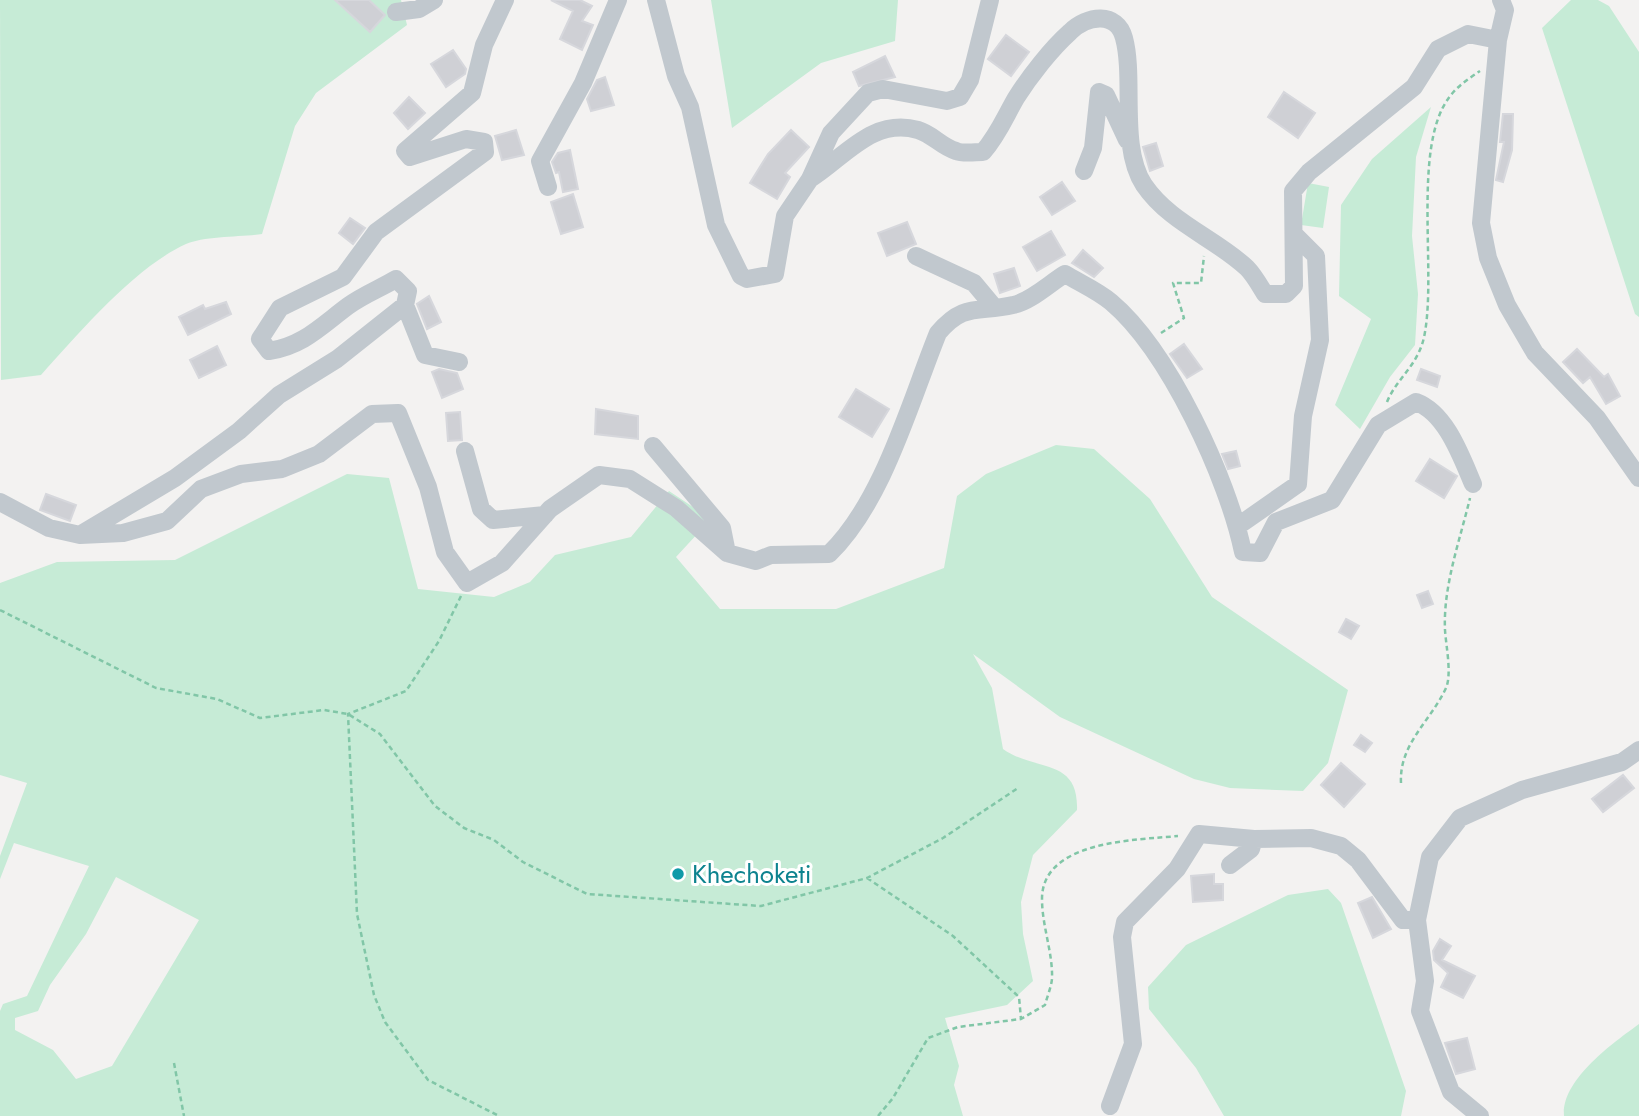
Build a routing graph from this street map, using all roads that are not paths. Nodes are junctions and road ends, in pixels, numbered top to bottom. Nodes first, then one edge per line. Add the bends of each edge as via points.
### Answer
1 (434, 0) edge
2 (505, 0) edge
3 (618, 0) edge
4 (656, 0) edge
5 (990, 0) edge
6 (1501, 0) edge
7 (396, 12) dead end
8 (1498, 40) junction
9 (1130, 142) junction
10 (1084, 171) dead end
11 (810, 179) junction
12 (548, 187) dead end
13 (1294, 234) junction
14 (916, 256) dead end
15 (405, 305) junction
16 (994, 307) junction
17 (459, 362) dead end
18 (653, 446) dead end
19 (465, 452) dead end
20 (1639, 478) edge
21 (1473, 484) road end
22 (0, 502) edge
23 (545, 515) junction
24 (1238, 526) junction
25 (80, 535) junction
26 (727, 553) junction
27 (1639, 750) edge
28 (1254, 839) junction
29 (1230, 865) dead end
30 (1418, 920) junction
31 (1110, 1106) dead end
32 (1480, 1116) edge

1 - 7 street via 419,9
2 - 15 street via 484,45 472,93 405,151 410,157 466,139 484,142 485,152 376,232 342,277 280,308 260,339 269,351 289,348 317,333 349,305 396,279 408,292
3 - 12 street via 583,83 540,161
4 - 11 street via 676,76 691,107 716,225 741,276 775,274 785,216
5 - 11 street via 970,80 960,97 947,101 883,89 868,93 831,133
6 - 8 street via 1505,10
8 - 13 street via 1468,33 1438,49 1414,87 1293,191
8 - 20 street via 1481,223 1488,258 1507,305 1535,353 1597,418
9 - 10 street via 1106,95 1099,92 1093,148
9 - 11 street via 1124,38 1116,22 1095,19 1071,30 1017,97 983,152 957,152 918,130 895,128 869,133
9 - 13 street via 1143,184 1186,227 1248,269 1265,294 1286,294 1294,286
13 - 24 street via 1316,256 1320,340 1303,416 1298,484
14 - 16 street via 974,282
15 - 17 street via 425,355
15 - 25 street via 337,359 279,395 175,478
16 - 24 street via 1015,305 1065,274 1111,301 1149,341 1178,388
16 - 26 street via 952,316 938,333 882,471 848,536 829,554 771,555 756,561
18 - 26 street via 722,528
19 - 23 street via 481,509 493,520
21 - 24 street via 1430,407 1416,402 1378,425 1332,500 1276,522 1260,553 1243,552
22 - 25 street via 49,528
23 - 25 street via 502,563 467,583 445,552 428,486 398,413 372,414 319,454 282,470 241,474 201,489 167,521 123,533
23 - 26 street via 599,475 630,479 676,508
27 - 30 street via 1622,762 1522,790 1460,818 1430,857
28 - 29 street via 1251,849
28 - 30 street via 1311,838 1341,846 1358,860 1403,920
28 - 31 street via 1199,834 1177,869 1125,922 1122,937 1133,1044
30 - 32 street via 1425,981 1420,1011 1451,1092

